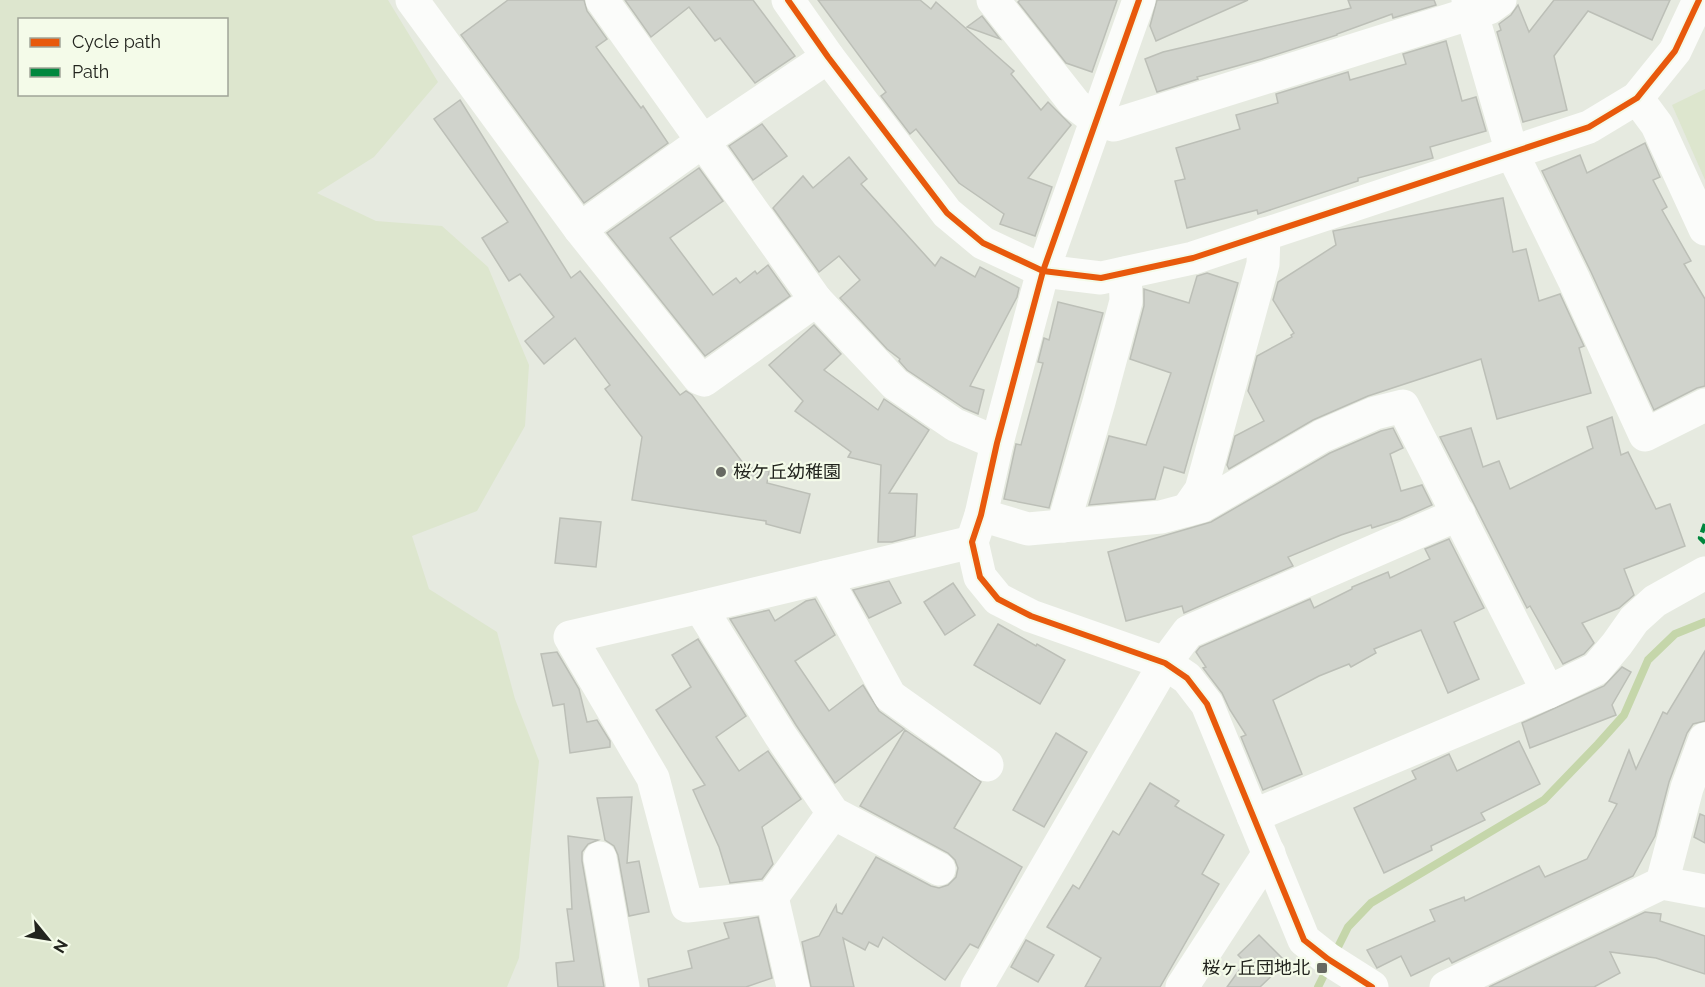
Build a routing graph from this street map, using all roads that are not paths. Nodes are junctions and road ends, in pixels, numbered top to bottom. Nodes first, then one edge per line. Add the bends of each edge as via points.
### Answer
1 (412, 0) edge
2 (602, 0) edge
3 (788, 0) edge
4 (993, 0) edge
5 (1139, 0) edge
6 (1699, 0) edge
7 (1480, 4) edge
8 (828, 57) junction
9 (1637, 98) junction
10 (1096, 120) junction
11 (703, 141) junction
12 (1512, 153) junction
13 (580, 228) junction
14 (1705, 229) edge
15 (1264, 234) junction
16 (1043, 271) junction
17 (1125, 273) junction
18 (816, 300) junction
19 (1705, 405) edge
20 (997, 443) junction
21 (1187, 510) junction
22 (1459, 514) junction
23 (1063, 526) junction
24 (977, 529) junction
25 (1705, 573) edge
26 (825, 577) junction
27 (700, 607) junction
28 (1165, 663) junction
29 (1548, 692) junction
30 (1705, 739) edge
31 (987, 765) dead end
32 (833, 813) junction
33 (1253, 816) junction
34 (1269, 853) junction
35 (600, 858) dead end
36 (939, 869) dead end
37 (1662, 883) junction
38 (1705, 891) edge
39 (772, 897) junction
40 (1349, 972) edge
41 (623, 987) edge
42 (793, 987) edge
43 (977, 987) edge
44 (1182, 987) edge
45 (1446, 987) edge

1 - 13 street
2 - 11 street
3 - 8 street
4 - 10 street via 1075,104
5 - 10 street
6 - 9 street via 1675,51
7 - 10 street via 1114,124
7 - 12 street
8 - 11 street
8 - 16 street via 947,213 983,243
9 - 12 street via 1589,127
9 - 14 street via 1657,125
10 - 16 street
11 - 13 street
11 - 18 street
12 - 15 street
12 - 19 street via 1645,435
13 - 18 street via 704,380
15 - 17 street via 1193,258
15 - 21 street via 1263,264 1201,490
16 - 17 street via 1101,278
16 - 20 street
17 - 23 street via 1126,301
18 - 20 street via 895,384 955,425
20 - 24 street
21 - 22 street via 1202,506 1322,436 1375,413 1403,406
21 - 23 street via 1161,517
22 - 28 street via 1188,632
22 - 29 street
23 - 24 street
24 - 26 street
24 - 28 street via 980,577 998,599 1031,616
25 - 29 street via 1655,602 1634,620 1596,669
26 - 27 street
26 - 31 street via 890,696
27 - 32 street
27 - 39 street via 570,637 653,778 687,906
28 - 33 street via 1187,678 1207,704
28 - 43 street
29 - 33 street
30 - 37 street via 1687,788
32 - 36 street
32 - 39 street
33 - 34 street
34 - 40 street via 1304,940
34 - 44 street
35 - 41 street
37 - 38 street
37 - 45 street
39 - 42 street

